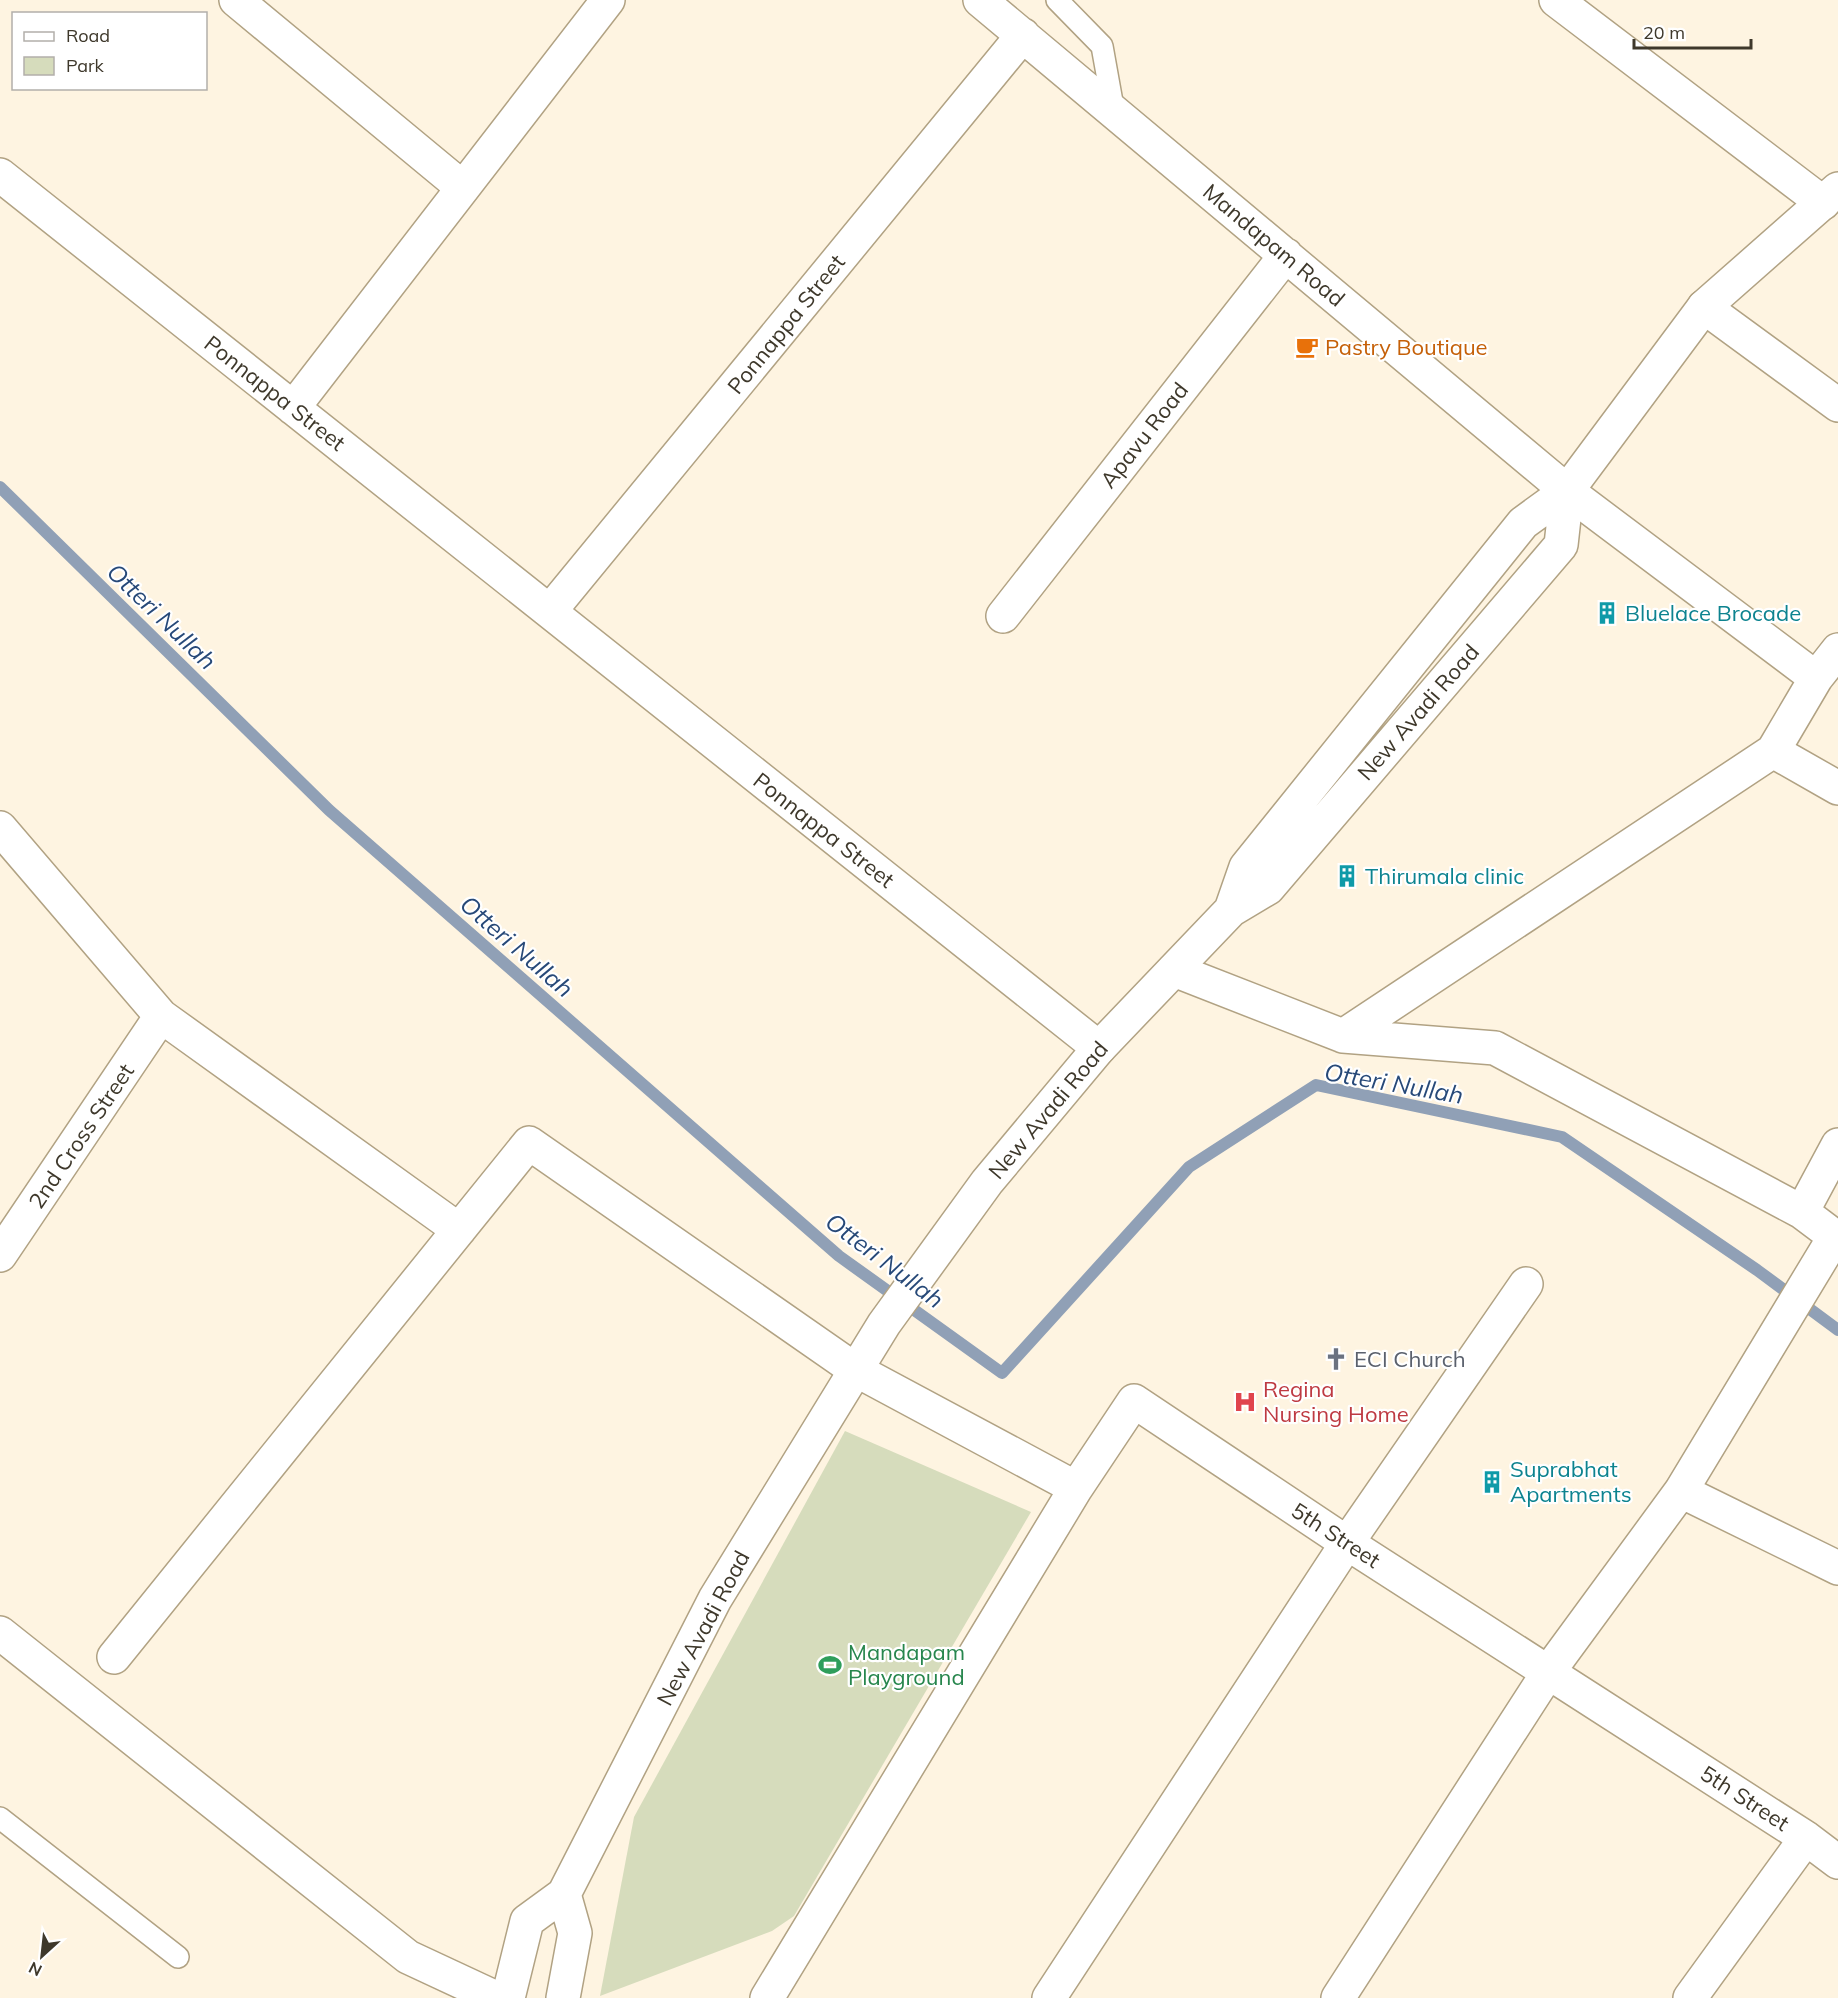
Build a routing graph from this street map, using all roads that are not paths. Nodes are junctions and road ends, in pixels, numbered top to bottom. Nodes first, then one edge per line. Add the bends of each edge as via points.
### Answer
1 (236, 0) edge
2 (608, 0) edge
3 (980, 0) edge
4 (1057, 0) edge
5 (1556, 0) edge
6 (1023, 35) junction
7 (1114, 112) junction
8 (0, 175) edge
9 (463, 188) junction
10 (1830, 196) edge
11 (1286, 255) junction
12 (1704, 307) junction
13 (1838, 405) edge
14 (293, 408) junction
15 (1567, 491) junction
16 (549, 611) junction
17 (1003, 616) dead end
18 (1838, 650) edge
19 (1816, 678) junction
20 (1773, 752) junction
21 (1838, 788) edge
22 (0, 828) edge
23 (1231, 910) junction
24 (1174, 970) junction
25 (161, 1016) junction
26 (1343, 1036) junction
27 (1099, 1048) junction
28 (1838, 1145) edge
29 (1802, 1212) junction
30 (459, 1230) junction
31 (1836, 1238) edge
32 (0, 1255) edge
33 (1526, 1284) dead end
34 (854, 1369) junction
35 (1076, 1488) junction
36 (1681, 1491) junction
37 (1347, 1543) junction
38 (1838, 1568) edge
39 (0, 1633) edge
40 (114, 1657) dead end
41 (1549, 1671) junction
42 (0, 1818) edge
43 (1806, 1838) junction
44 (1838, 1862) edge
45 (564, 1894) junction
46 (178, 1957) dead end
47 (496, 1998) edge
48 (508, 1998) edge
49 (563, 1998) edge
50 (767, 1998) edge
51 (1049, 1998) edge
52 (1338, 1998) edge
53 (1690, 1998) edge

1 - 9 street
2 - 9 street
3 - 6 street, Mandapam Road
4 - 7 lane via 1102,46
5 - 10 street
6 - 7 street, Mandapam Road
6 - 16 street, Ponnappa Street
7 - 11 street, Mandapam Road
8 - 14 street, Ponnappa Street
9 - 14 street
10 - 12 street, New Avadi Road
11 - 15 street, Mandapam Road
11 - 17 street, Apavu Road
12 - 13 street
12 - 15 street, New Avadi Road
14 - 16 street, Ponnappa Street
15 - 19 street, Mandapam Road
15 - 23 street, New Avadi Road via 1523,523 1246,867
15 - 23 street, New Avadi Road via 1561,545 1268,888
16 - 27 street, Ponnappa Street
18 - 19 street
19 - 20 street
20 - 21 street
20 - 26 street
22 - 25 street
23 - 24 street, New Avadi Road
24 - 26 street
24 - 27 street, New Avadi Road
25 - 30 street
25 - 32 street, 2nd Cross Street
26 - 29 street via 1495,1048
27 - 34 street, New Avadi Road via 987,1182
28 - 29 street
29 - 31 street
30 - 34 street via 528,1143
30 - 40 street
31 - 36 street
33 - 37 street
34 - 35 street
34 - 45 street, New Avadi Road via 715,1599
35 - 37 street, 5th Street via 1134,1401
35 - 50 street
36 - 38 street
36 - 41 street
37 - 41 street, 5th Street
37 - 51 street
39 - 47 street via 408,1957
41 - 43 street, 5th Street
41 - 52 street
42 - 46 lane
43 - 44 street, 5th Street
43 - 53 street
45 - 48 street, New Avadi Road via 527,1921
45 - 49 street via 575,1933

